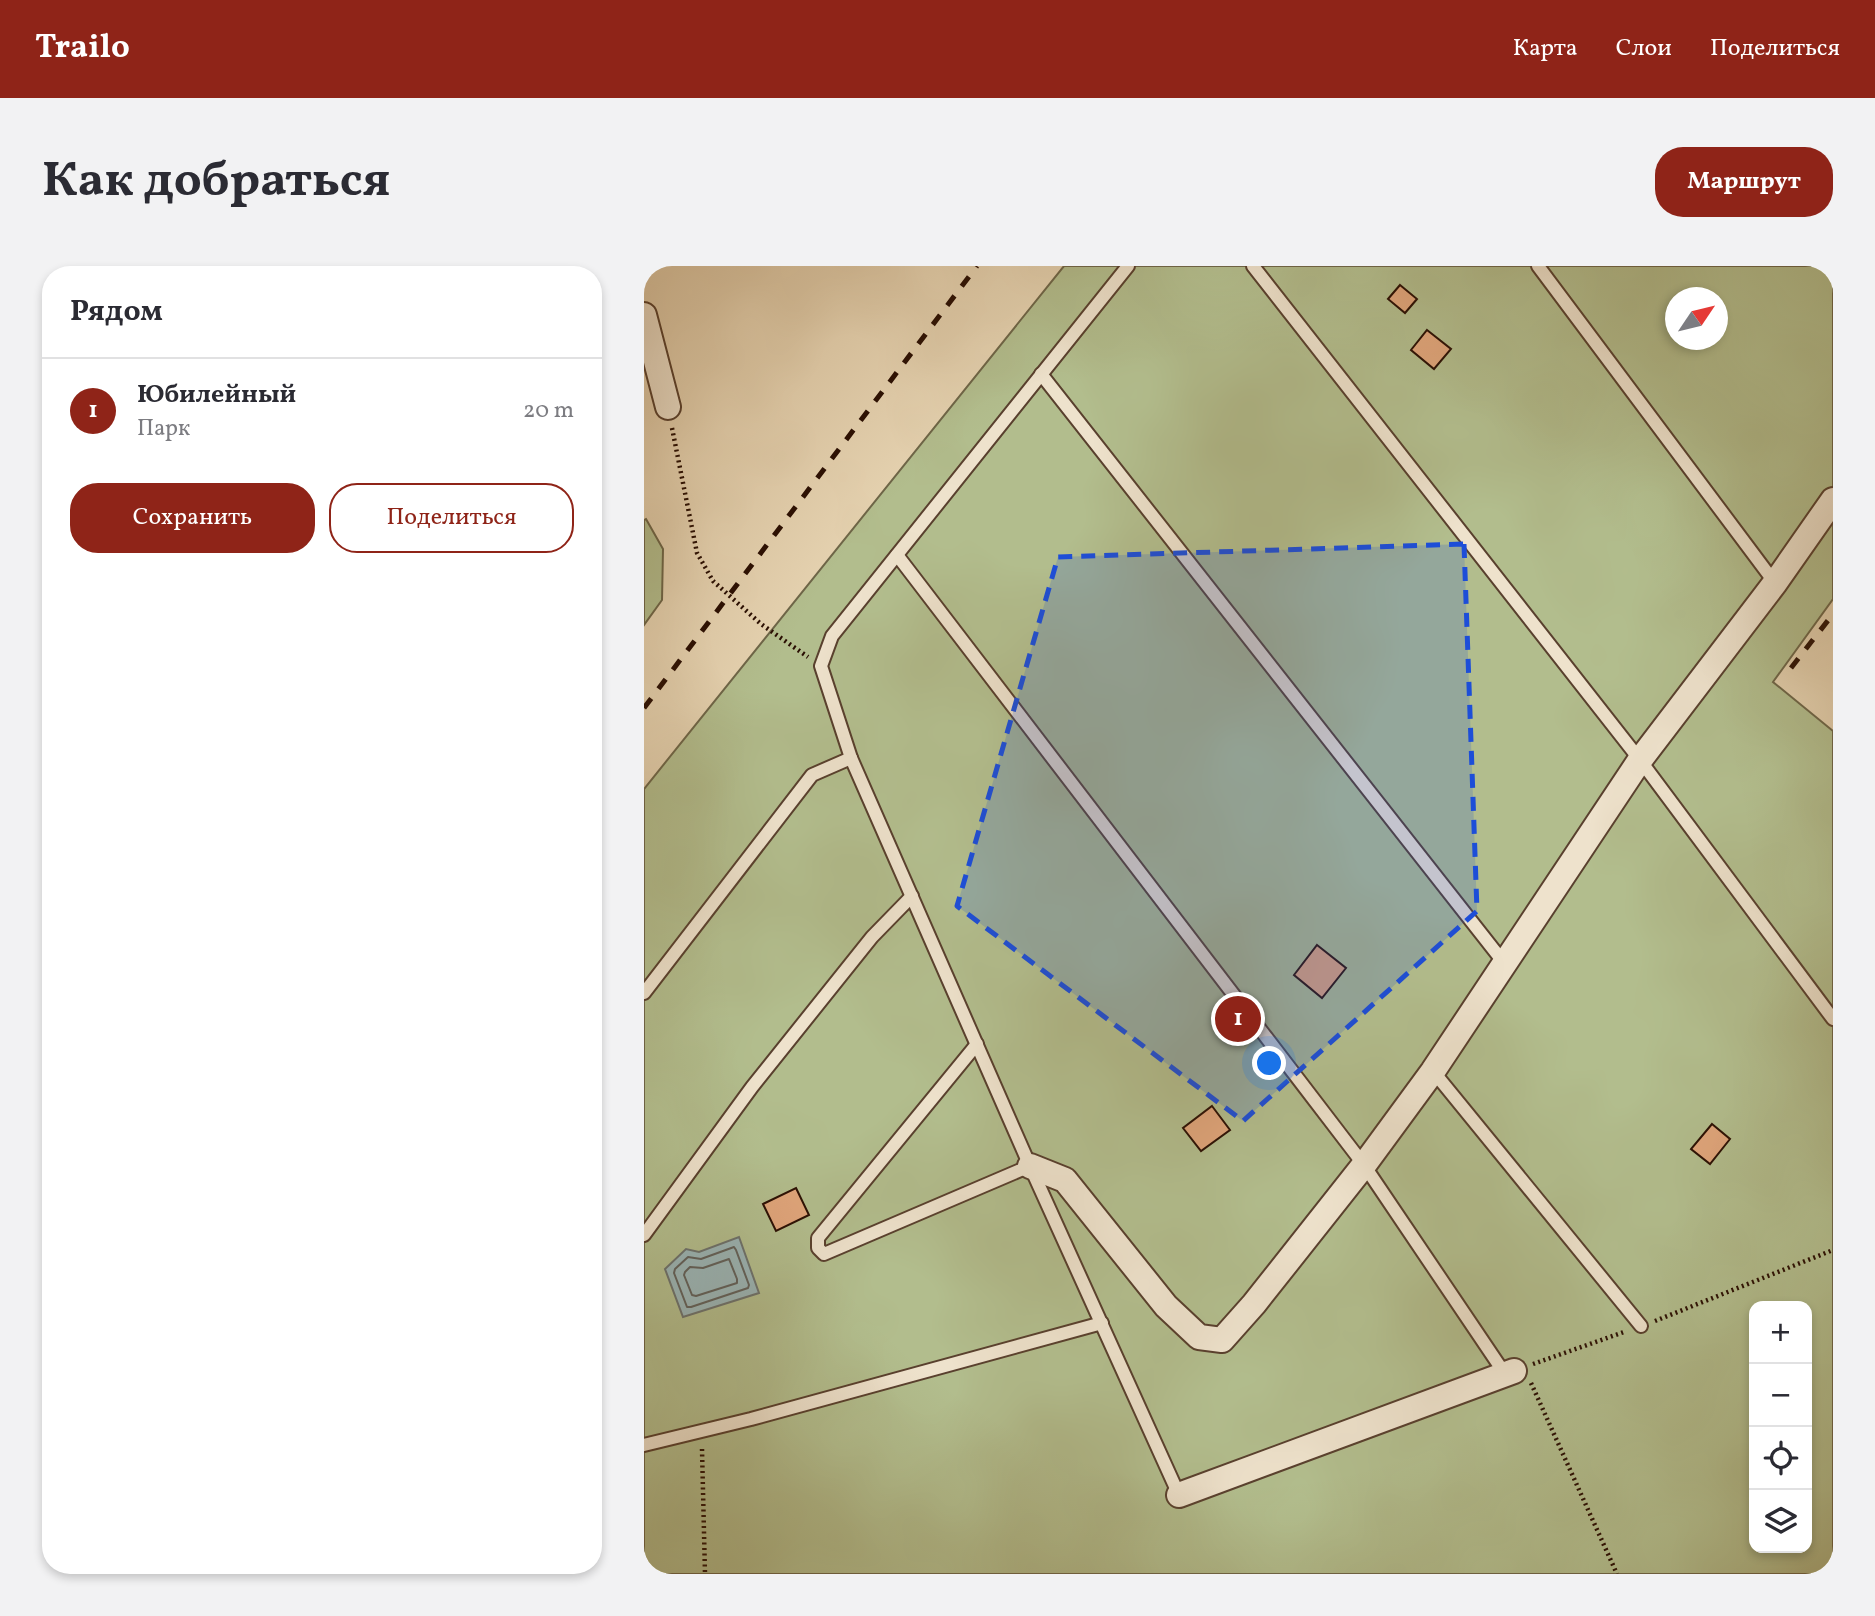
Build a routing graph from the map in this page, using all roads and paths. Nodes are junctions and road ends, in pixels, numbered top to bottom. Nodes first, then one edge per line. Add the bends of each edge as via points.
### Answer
1 (1128, 266) edge
2 (1253, 266) edge
3 (1538, 266) edge
4 (644, 315) edge
5 (1041, 374) junction
6 (668, 407) joint
7 (1833, 500) edge
8 (897, 555) junction
9 (1775, 583) junction
10 (821, 666) junction
11 (851, 758) junction
12 (1640, 760) junction
13 (912, 896) junction
14 (1505, 964) junction
15 (644, 993) edge
16 (1833, 1019) edge
17 (977, 1044) junction
18 (1433, 1071) junction
19 (1364, 1165) junction
20 (1030, 1166) junction
21 (644, 1235) edge
22 (1833, 1250) edge
23 (1102, 1323) junction
24 (1641, 1326) junction
25 (1514, 1371) junction
26 (701, 1431) junction
27 (644, 1445) edge
28 (1179, 1495) joint
29 (705, 1574) edge
30 (1617, 1574) edge

1 - 5 lane
2 - 12 lane
3 - 9 lane
4 - 6 street
5 - 8 lane
5 - 14 lane
6 - 10 path via 697,553 707,571 761,624
7 - 9 street
8 - 10 lane via 832,636
8 - 19 lane
9 - 12 street
10 - 11 lane
11 - 13 lane
11 - 15 lane via 812,775
12 - 14 street
12 - 16 lane
13 - 17 lane
13 - 21 lane via 872,937 752,1087
14 - 18 street
17 - 20 lane
17 - 20 lane via 818,1238 818,1248 824,1254
18 - 19 street
18 - 24 lane
19 - 20 street via 1222,1340 1199,1337 1166,1306 1065,1180
19 - 25 lane
20 - 23 lane
22 - 24 path
23 - 26 lane
23 - 28 lane
24 - 25 path
25 - 28 street
25 - 30 path
26 - 27 lane
26 - 29 path

